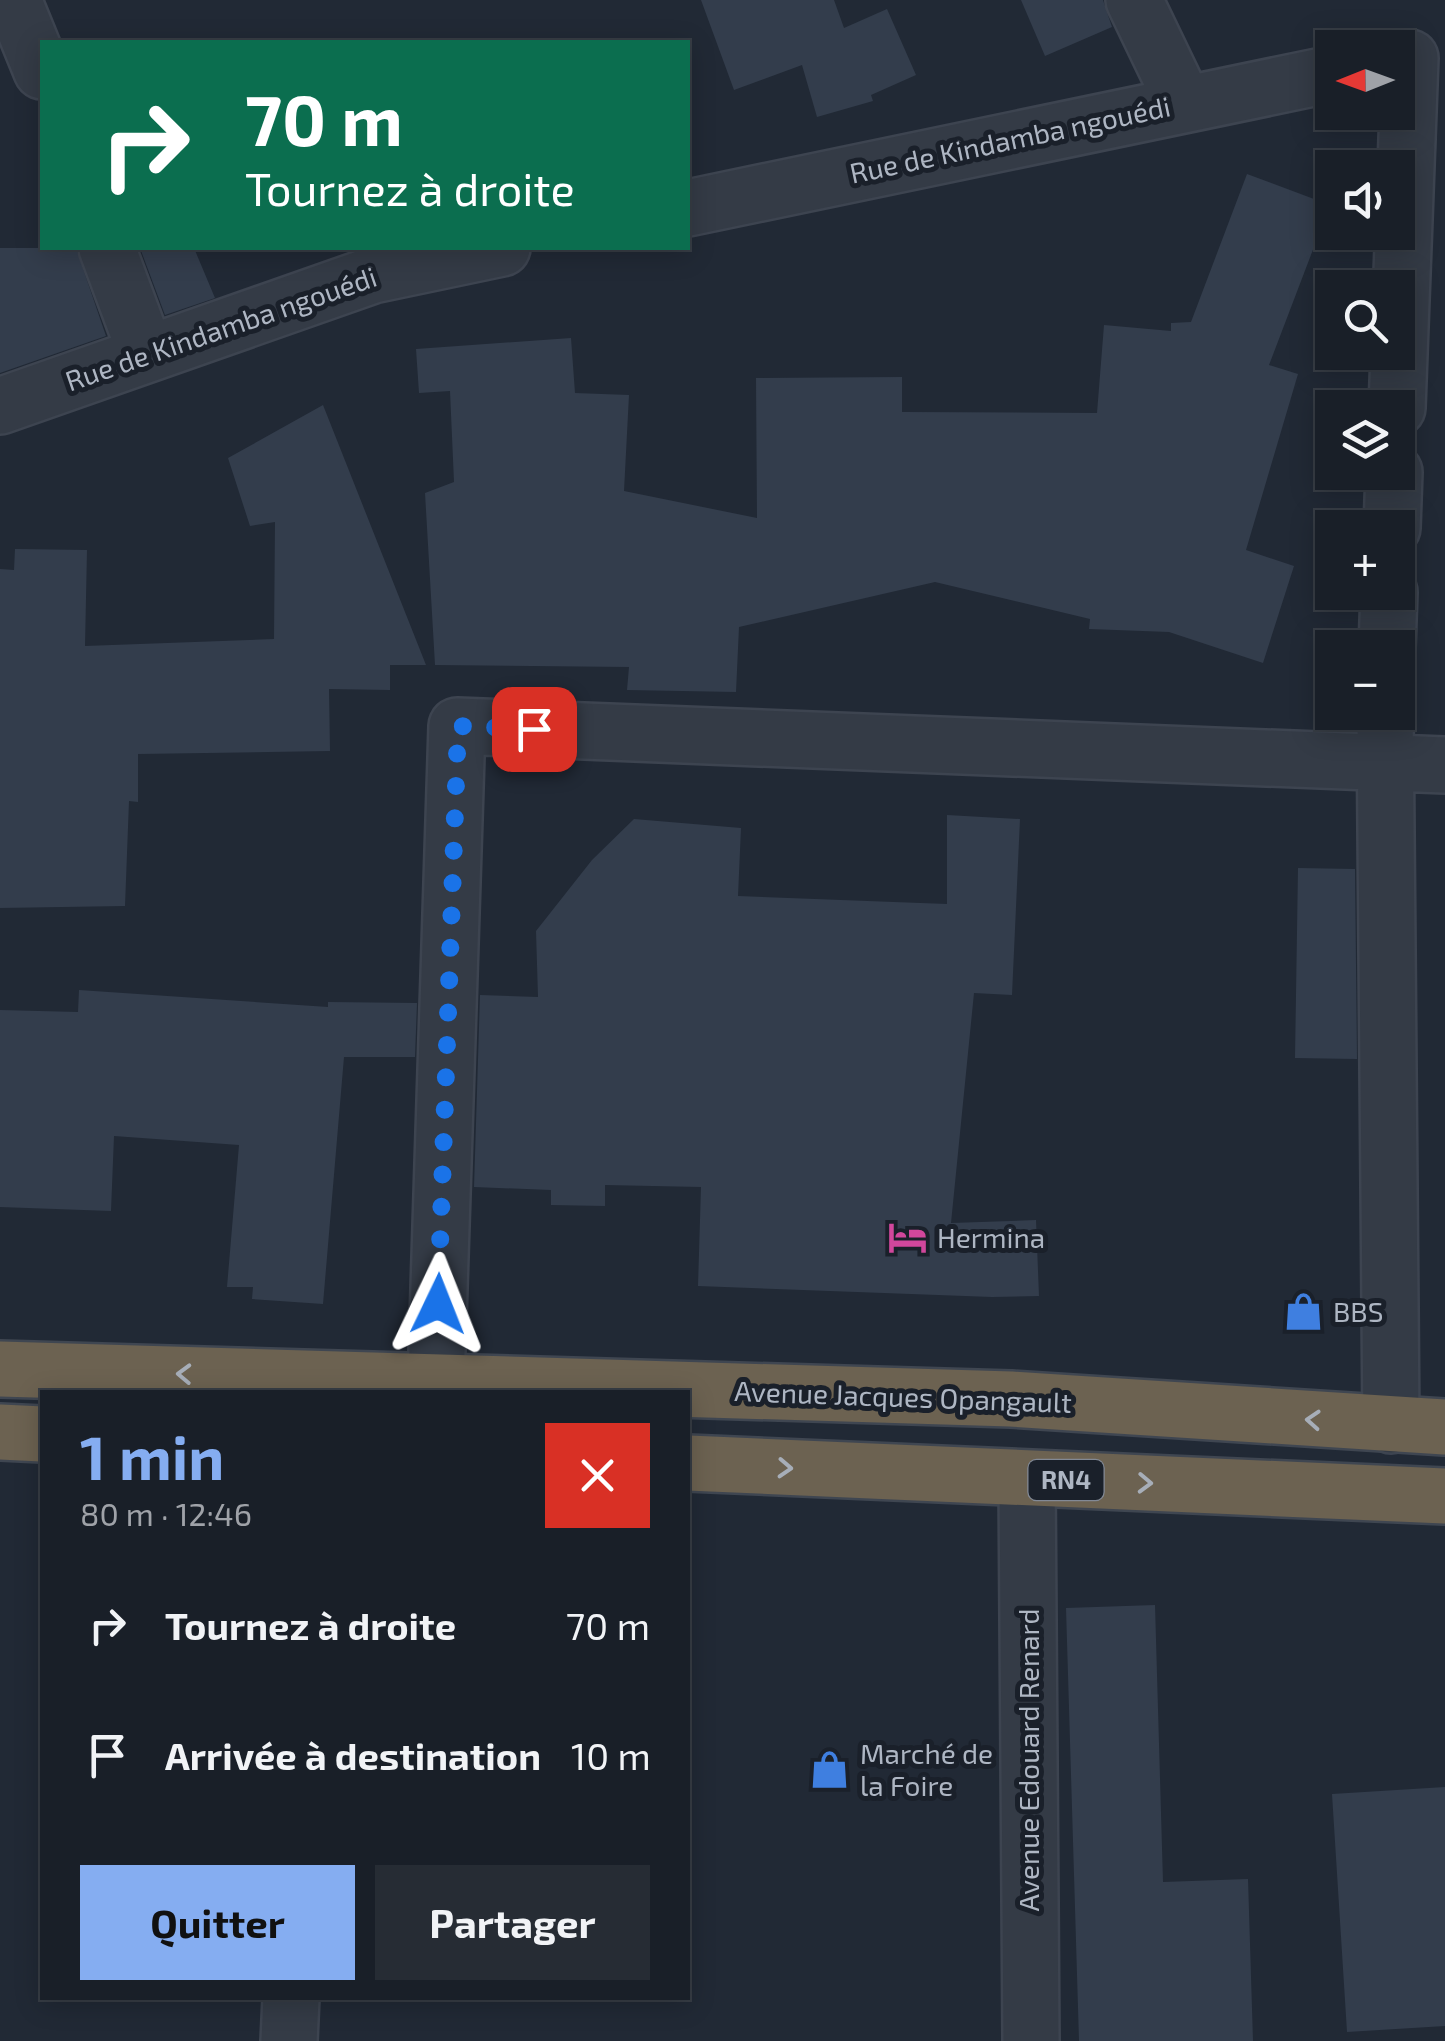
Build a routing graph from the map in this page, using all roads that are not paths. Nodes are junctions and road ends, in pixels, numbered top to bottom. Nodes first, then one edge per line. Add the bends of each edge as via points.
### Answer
1 (13, 0) edge
2 (1134, 0) edge
3 (1418, 57) edge
4 (40, 66) edge
5 (1315, 77) edge
6 (1184, 104) junction
7 (690, 208) edge
8 (108, 250) edge
9 (492, 250) edge
10 (146, 352) junction
11 (1397, 390) edge
12 (0, 406) edge
13 (1384, 738) edge
14 (1445, 765) edge
15 (0, 1368) edge
16 (436, 1382) junction
17 (1390, 1425) junction
18 (1445, 1427) edge
19 (0, 1432) edge
20 (40, 1434) edge
21 (690, 1464) edge
22 (1027, 1479) junction
23 (1445, 1496) edge
24 (291, 2000) edge
25 (288, 2041) edge
26 (1032, 2041) edge

1 - 4 street
2 - 6 street
3 - 11 street
5 - 6 street, Rue de Kindamba ngouédi
6 - 7 street, Rue de Kindamba ngouédi
8 - 10 street
9 - 10 street, Rue de Kindamba ngouédi via 373,275
10 - 12 street, Rue de Kindamba ngouédi
13 - 14 street
13 - 16 street via 458,726
13 - 17 street
16 -> 15 highway, Avenue Jacques Opangault
17 -> 16 highway, Avenue Jacques Opangault via 1011,1399
17 - 18 highway, Avenue Jacques Opangault
19 - 20 highway
21 -> 22 highway, RN4
22 -> 23 highway, RN4
22 - 26 street, Avenue Edouard Renard
24 - 25 street

